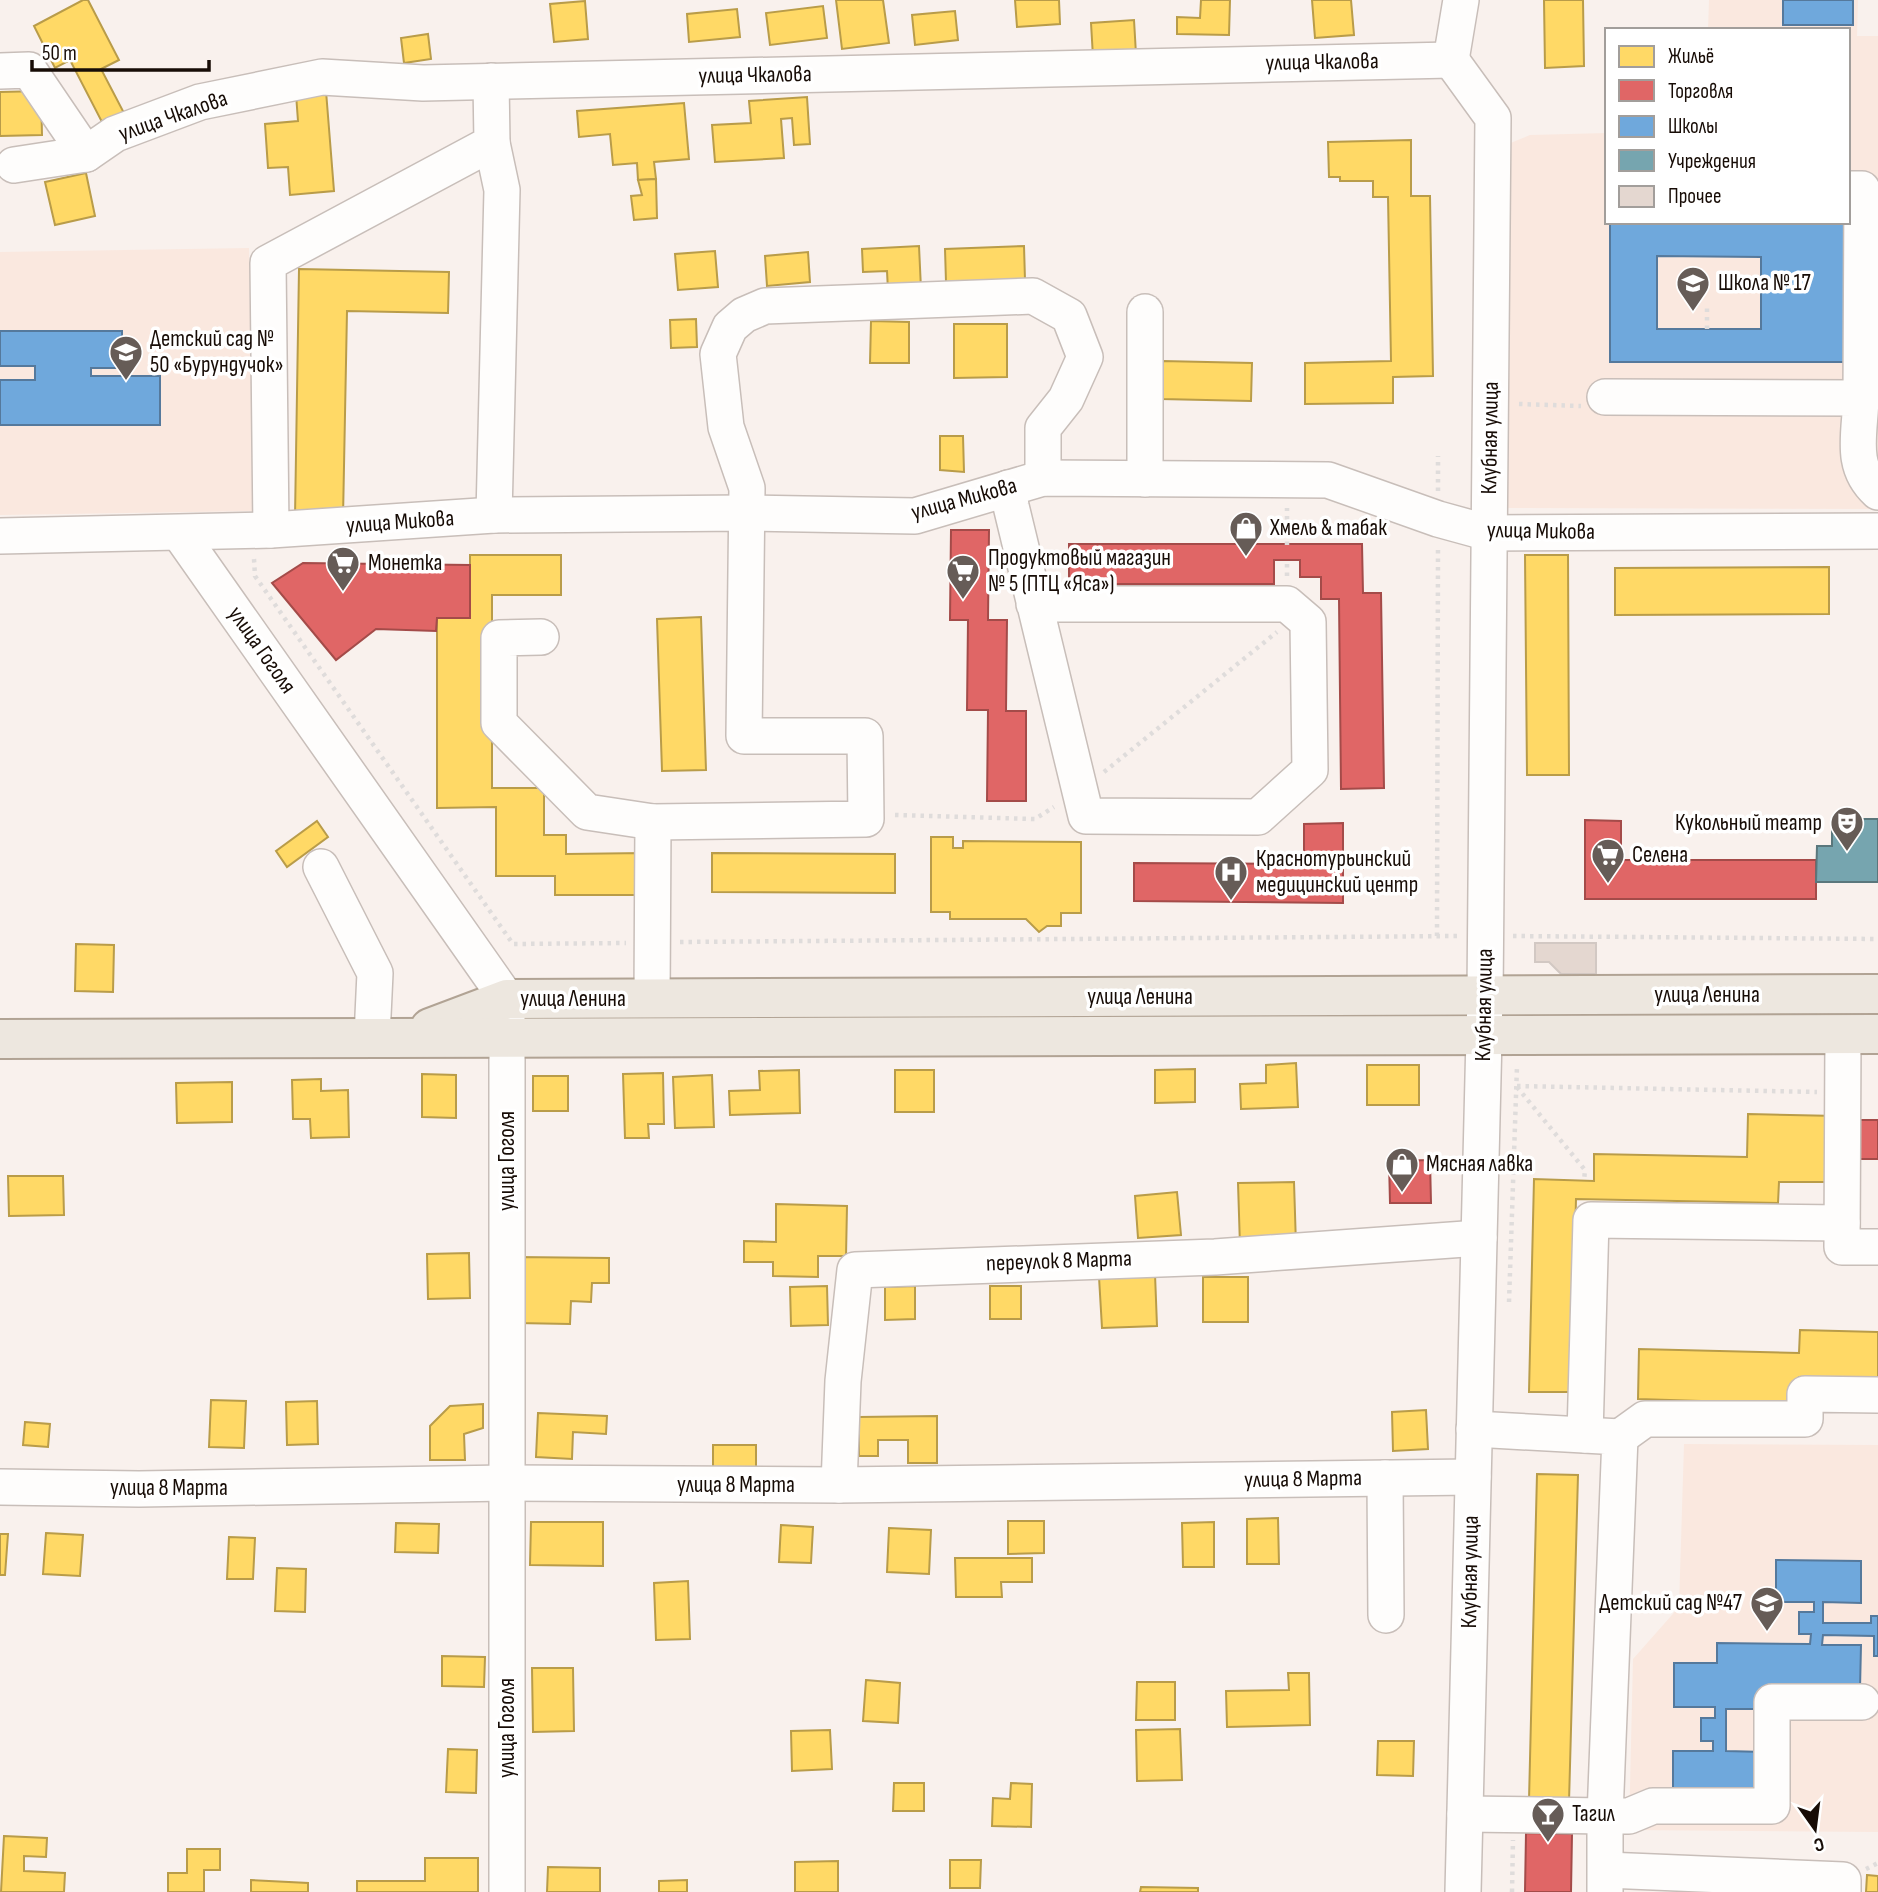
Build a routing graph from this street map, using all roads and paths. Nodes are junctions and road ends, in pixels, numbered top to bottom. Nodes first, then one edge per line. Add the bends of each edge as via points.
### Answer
1 (1461, 0) edge
2 (1451, 60) junction
3 (0, 71) edge
4 (491, 80) junction
5 (492, 143) junction
6 (86, 154) junction
7 (14, 165) dead end
8 (1850, 189) edge
9 (1707, 304) dead end
10 (1145, 312) dead end
11 (1707, 329) dead end
12 (1605, 397) joint
13 (1861, 398) junction
14 (1490, 404) junction
15 (1438, 457) dead end
16 (1043, 478) junction
17 (1145, 479) junction
18 (1007, 488) junction
19 (1878, 492) edge
20 (1287, 508) dead end
21 (746, 513) junction
22 (494, 515) junction
23 (1438, 519) junction
24 (261, 531) junction
25 (1878, 531) edge
26 (1489, 533) junction
27 (180, 534) junction
28 (0, 536) edge
29 (1287, 545) dead end
30 (1287, 560) dead end
31 (1034, 604) junction
32 (1287, 604) junction
33 (541, 637) dead end
34 (1080, 792) junction
35 (866, 815) junction
36 (653, 822) junction
37 (321, 867) dead end
38 (1437, 936) junction
39 (1485, 936) junction
40 (1878, 939) edge
41 (652, 942) junction
42 (1878, 994) edge
43 (1485, 996) junction
44 (652, 999) junction
45 (507, 1018) junction
46 (1484, 1034) junction
47 (1860, 1035) edge
48 (390, 1037) junction
49 (0, 1039) edge
50 (1843, 1092) junction
51 (1584, 1181) dead end
52 (1842, 1223) junction
53 (1479, 1238) junction
54 (1878, 1247) edge
55 (1878, 1395) edge
56 (1474, 1429) junction
57 (1585, 1435) junction
58 (1620, 1437) junction
59 (1473, 1477) junction
60 (1385, 1478) junction
61 (507, 1483) junction
62 (839, 1485) junction
63 (0, 1487) edge
64 (1386, 1615) dead end
65 (1862, 1702) dead end
66 (1465, 1814) junction
67 (1605, 1816) junction
68 (1606, 1881) edge
69 (507, 1892) edge
70 (1463, 1892) edge
71 (1843, 1892) edge

1 - 2 street
2 - 4 street, улица Чкалова
2 - 14 street, Клубная улица via 1493,118
3 - 6 street via 29,70
4 - 5 street
4 - 6 street, улица Чкалова via 423,83 322,77 200,102 115,134
5 - 22 street via 502,190
5 - 24 street via 268,263
6 - 7 street, улица Чкалова
8 - 13 street via 1862,189
9 - 11 path
10 - 17 street
12 - 13 street
12 - 14 path via 1603,406
13 - 19 street via 1858,465 1866,482
14 - 26 street, Клубная улица
15 - 23 path
16 - 17 street, улица Микова
16 - 18 street, улица Микова
16 - 21 street via 1043,428 1066,398 1085,357 1069,316 1033,296 765,306 744,314 730,327 718,354 726,426 747,488
17 - 23 street, улица Микова via 1328,480
18 - 21 street, улица Микова via 915,516
18 - 31 street
20 - 29 path
21 - 22 street, улица Микова
21 - 35 street via 744,736 865,736
22 - 24 street, улица Микова
23 - 26 street, улица Микова
23 - 38 path
24 - 27 street, улица Микова
24 - 41 path via 255,576 513,944
25 - 26 street, улица Микова
26 - 39 street, Клубная улица
27 - 28 street, улица Микова
27 - 45 street, улица Гоголя
30 - 32 path
31 - 32 street
31 - 34 street
32 - 34 path via 1276,635
32 - 34 street via 1308,622 1310,770 1258,817 1086,816
33 - 36 street via 499,638 499,723 587,812
34 - 35 path via 1035,819
35 - 36 street via 866,819
36 - 41 street
37 - 48 street via 375,973
38 - 39 path
38 - 41 path
39 - 40 path
39 - 43 street, Клубная улица
41 - 44 street
42 - 43 main road, улица Ленина
43 - 44 main road, улица Ленина
43 - 46 street, Клубная улица
44 - 45 main road, улица Ленина
45 - 46 main road, улица Ленина
45 - 48 main road, улица Ленина
45 - 61 street, улица Гоголя
46 - 47 main road, улица Ленина
46 - 53 street, Клубная улица
47 - 50 street
48 - 49 main road, улица Ленина
50 - 51 path via 1517,1086 1585,1170
50 - 52 street
52 - 54 street via 1842,1247
52 - 57 street via 1591,1220
53 - 56 street, Клубная улица
53 - 62 street, переулок 8 Марта via 1214,1257 855,1270 843,1381
55 - 58 street via 1805,1394 1805,1419 1645,1419
56 - 57 street
56 - 59 street, Клубная улица
57 - 58 street
58 - 67 street
59 - 60 street, улица 8 Марта
59 - 66 street, Клубная улица
60 - 62 street, улица 8 Марта
60 - 64 street
61 - 62 street, улица 8 Марта
61 - 63 street, улица 8 Марта
61 - 69 street, улица Гоголя
65 - 67 street via 1772,1702 1772,1806 1653,1806 1629,1816
66 - 67 street
66 - 70 street, Клубная улица
67 - 68 street
68 - 71 street via 1843,1880

